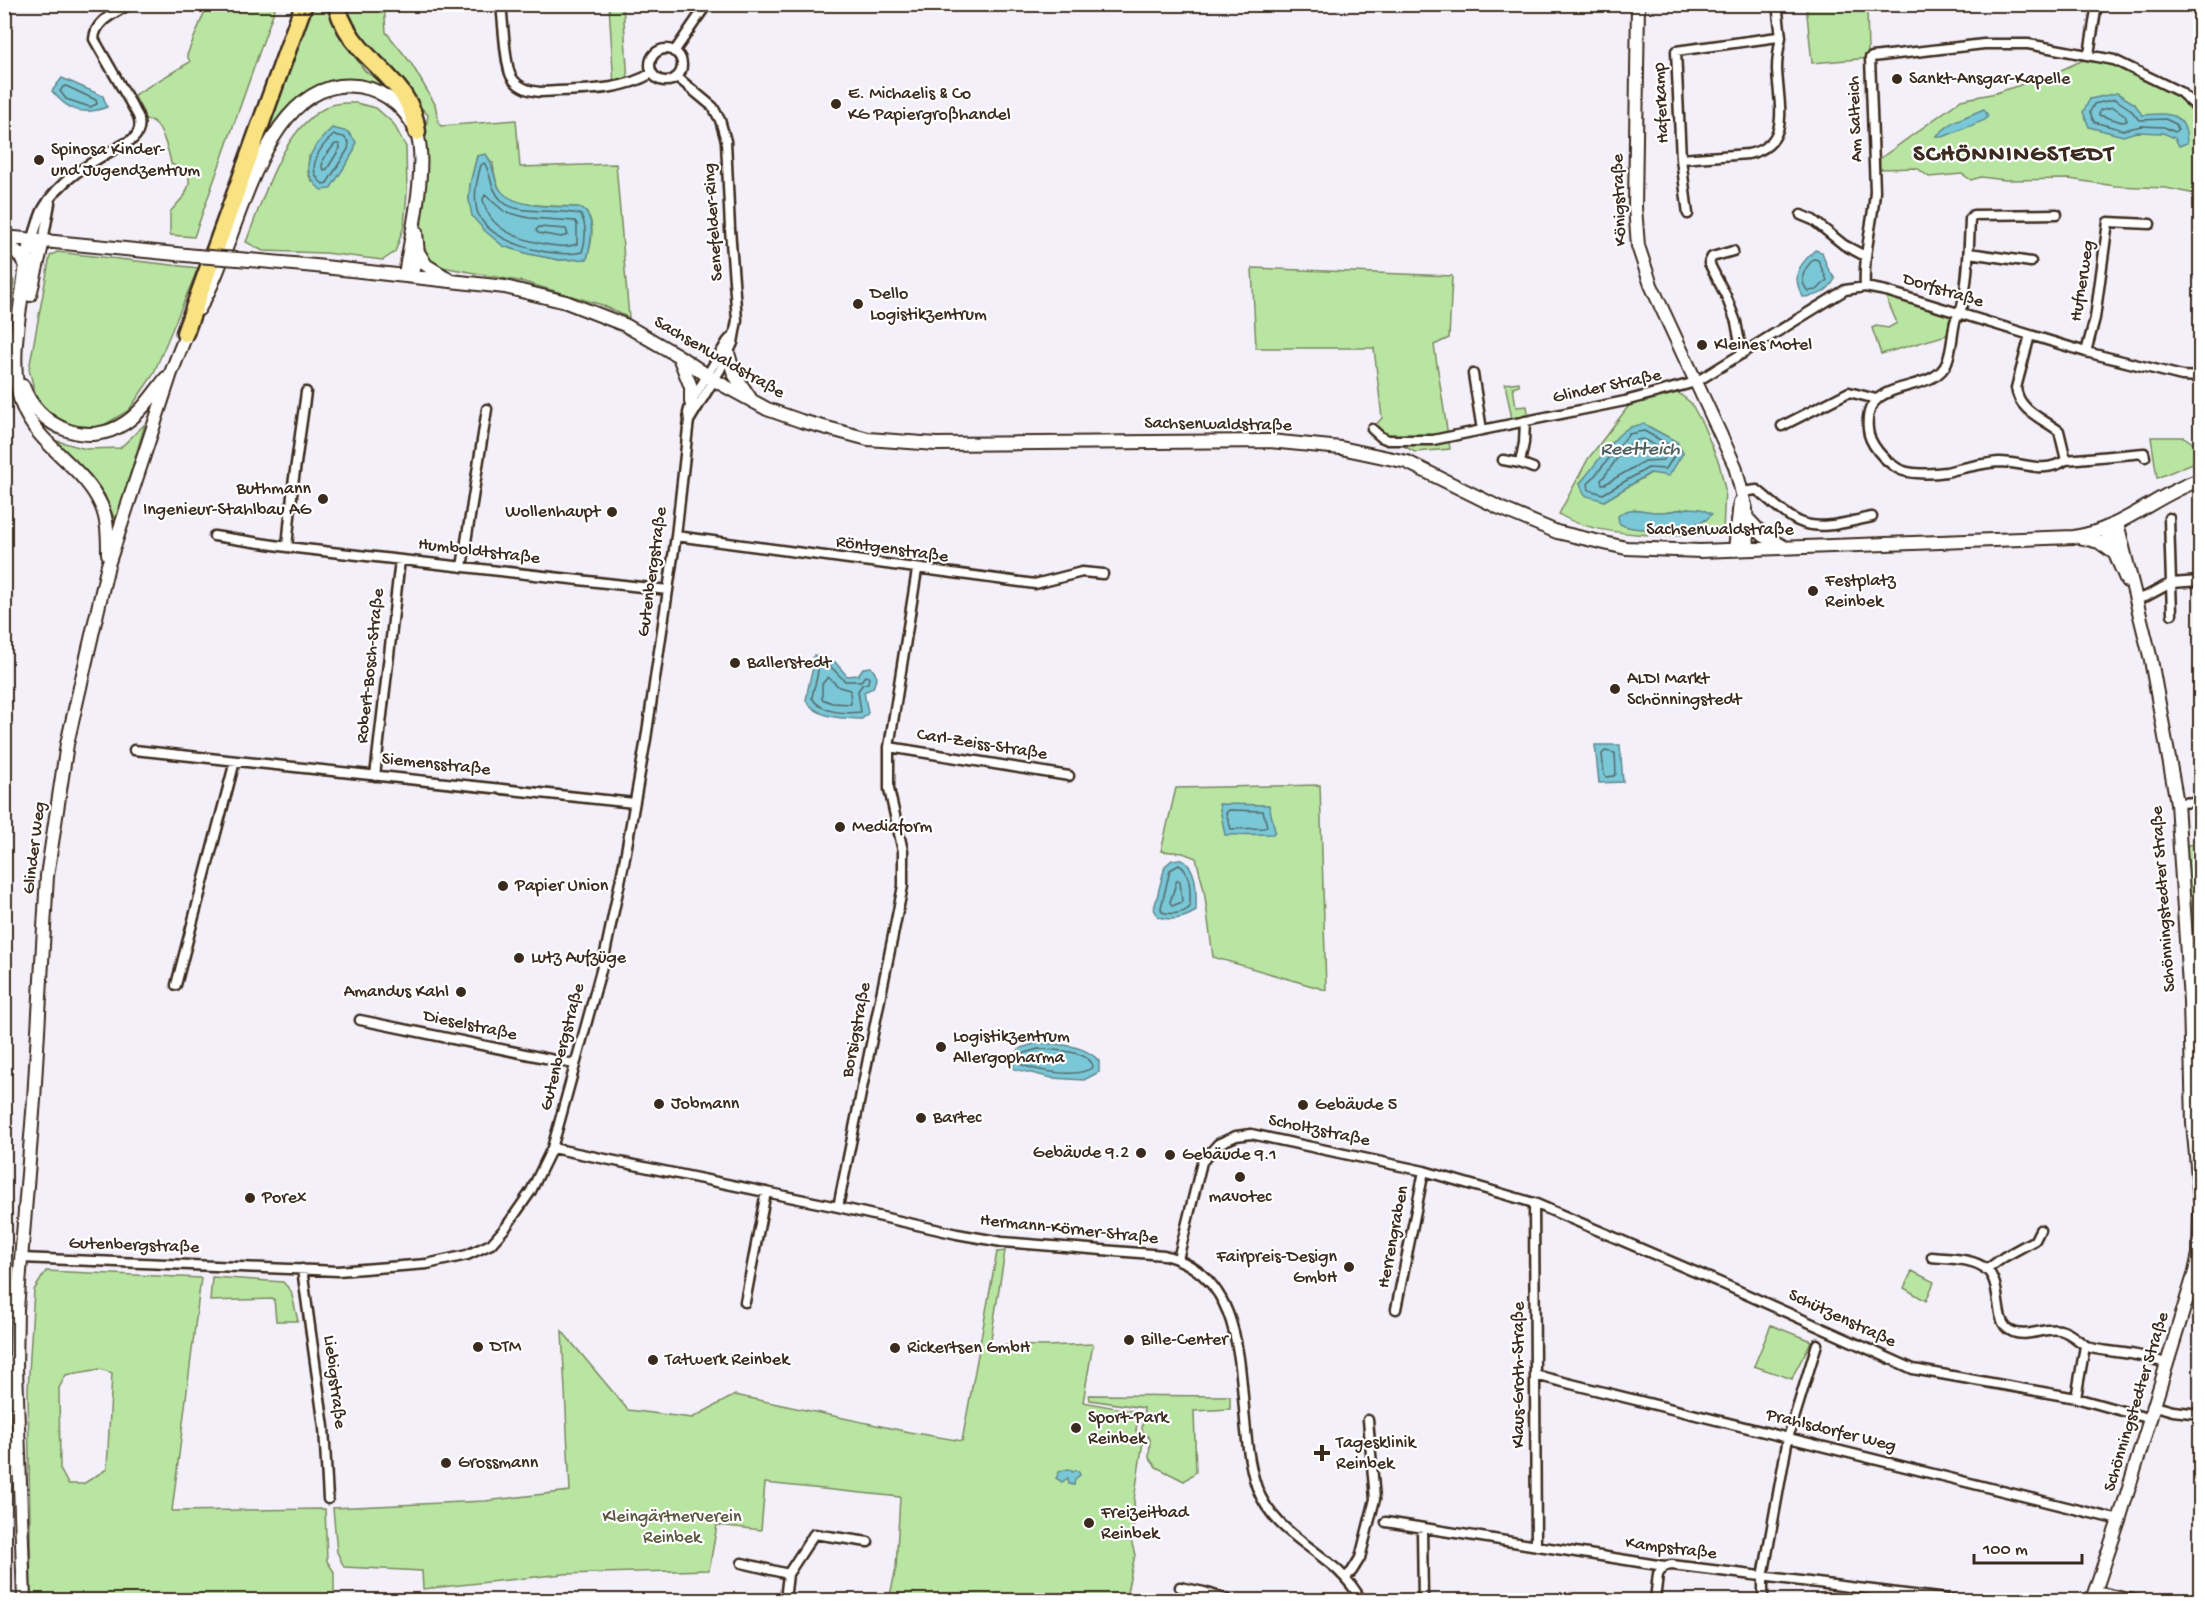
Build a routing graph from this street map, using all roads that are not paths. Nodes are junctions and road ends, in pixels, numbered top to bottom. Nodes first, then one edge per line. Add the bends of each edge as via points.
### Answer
1 (130, 4) edge
2 (304, 4) edge
3 (336, 4) edge
4 (501, 4) edge
5 (707, 4) edge
6 (1777, 4) edge
7 (2097, 4) edge
8 (1638, 6) edge
9 (1780, 37) junction
10 (674, 52) junction
11 (2089, 54) junction
12 (652, 73) junction
13 (677, 77) junction
14 (2200, 110) edge
15 (417, 132) junction
16 (1681, 159) junction
17 (1688, 214) dead end
18 (2057, 214) dead end
19 (1801, 215) dead end
20 (416, 216) junction
21 (2150, 224) dead end
22 (4, 237) edge
23 (38, 241) junction
24 (4, 245) edge
25 (417, 251) junction
26 (1733, 251) dead end
27 (1969, 253) junction
28 (1865, 256) junction
29 (2031, 262) dead end
30 (26, 265) junction
31 (405, 275) junction
32 (451, 280) junction
33 (1865, 287) junction
34 (1959, 314) junction
35 (185, 333) junction
36 (734, 334) junction
37 (2030, 335) junction
38 (2086, 352) junction
39 (728, 353) junction
40 (1742, 354) junction
41 (678, 356) junction
42 (171, 373) junction
43 (1473, 374) dead end
44 (710, 377) junction
45 (2200, 377) edge
46 (1696, 382) junction
47 (306, 393) dead end
48 (1876, 399) junction
49 (691, 402) junction
50 (752, 402) junction
51 (487, 409) dead end
52 (689, 421) junction
53 (1525, 421) junction
54 (1782, 426) dead end
55 (1372, 429) dead end
56 (1482, 430) junction
57 (2145, 458) dead end
58 (1503, 460) dead end
59 (2066, 460) junction
60 (1520, 463) junction
61 (1533, 468) dead end
62 (2200, 480) edge
63 (1741, 492) junction
64 (1872, 517) dead end
65 (1747, 518) junction
66 (2169, 518) dead end
67 (2115, 524) junction
68 (214, 536) dead end
69 (676, 536) junction
70 (2074, 537) junction
71 (287, 547) junction
72 (1785, 548) junction
73 (1748, 549) junction
74 (1735, 550) junction
75 (2114, 552) junction
76 (400, 560) junction
77 (108, 565) junction
78 (462, 567) junction
79 (917, 570) junction
80 (1103, 574) dead end
81 (2200, 581) edge
82 (2171, 583) junction
83 (668, 590) junction
84 (2135, 600) junction
85 (2172, 614) dead end
86 (889, 747) junction
87 (134, 750) dead end
88 (235, 761) junction
89 (375, 776) junction
90 (1069, 776) dead end
91 (2200, 802) edge
92 (634, 803) junction
93 (2176, 803) junction
94 (177, 985) dead end
95 (360, 1020) dead end
96 (574, 1064) junction
97 (552, 1148) junction
98 (2198, 1148) edge
99 (1424, 1171) junction
100 (766, 1192) junction
101 (2200, 1199) edge
102 (1534, 1203) junction
103 (838, 1207) junction
104 (2200, 1212) edge
105 (2040, 1230) dead end
106 (1932, 1257) dead end
107 (21, 1258) junction
108 (1178, 1259) junction
109 (302, 1269) junction
110 (1986, 1270) junction
111 (745, 1302) dead end
112 (1396, 1309) dead end
113 (1817, 1344) dead end
114 (2085, 1346) junction
115 (2168, 1364) junction
116 (1535, 1375) junction
117 (2076, 1398) junction
118 (2155, 1406) junction
119 (2200, 1414) edge
120 (2151, 1419) junction
121 (1368, 1420) dead end
122 (1788, 1438) junction
123 (328, 1499) dead end
124 (2119, 1520) junction
125 (1386, 1522) dead end
126 (1422, 1529) junction
127 (868, 1542) dead end
128 (1536, 1546) junction
129 (742, 1563) dead end
130 (1664, 1566) junction
131 (788, 1574) junction
132 (1346, 1577) junction
133 (1763, 1577) junction
134 (1180, 1587) dead end
135 (2094, 1596) edge
136 (24, 1600) edge
137 (785, 1600) edge
138 (1229, 1600) edge
139 (1361, 1600) edge
140 (1424, 1600) edge
141 (1656, 1600) edge
142 (1763, 1600) edge
143 (1954, 1600) edge
144 (2138, 1600) edge

1 - 23 street via 99,24 94,37 138,116 139,129 132,139 73,175 58,190
2 - 35 highway
3 - 15 highway via 353,39 405,96
4 - 12 street via 510,75 529,91 608,88
5 - 10 street
6 - 9 street
7 - 11 street
8 - 46 main road, Königstraße via 1638,246 1651,285
9 - 16 street, Haferkamp via 1780,123 1771,144 1748,154
9 - 16 street, Haferkamp via 1676,51
10 - 12 street via 664,50 655,54 650,63
10 - 13 street via 681,64
11 - 14 street, Am Salteich via 2114,60 2166,84
11 - 28 street, Am Salteich via 2010,43 1870,58 1875,191
12 - 13 street via 664,81
13 - 36 street, Senefelder-Ring via 712,107 726,141 737,320
15 - 20 main road via 420,168
15 - 35 main road, Glinder Weg via 400,107 370,88 337,86 303,102 281,125 261,160 206,299
16 - 17 street
18 - 27 street via 1973,215
19 - 28 street
20 - 25 main road
20 - 31 main road
21 - 38 street, Hufnerweg via 2108,222 2095,318
22 - 23 main road, Sachsenwaldstraße
23 - 30 main road via 27,255
23 - 31 main road, Sachsenwaldstraße, bridge
23 - 42 main road via 19,359 24,389 40,414 75,433 99,434 136,414
24 - 30 main road via 16,251
25 - 31 main road via 415,268
25 - 32 main road via 426,265
26 - 40 street via 1712,257 1709,263 1726,296
27 - 29 street
27 - 34 street
28 - 33 street, Am Salteich
30 - 77 main road via 15,353 18,393 33,427 81,476 102,506
31 - 32 main road, Sachsenwaldstraße
32 - 41 main road, Sachsenwaldstraße via 505,287 566,302 625,325
33 - 34 street, Dorfstraße
33 - 40 street, Dorfstraße via 1845,290
34 - 37 street, Dorfstraße
34 - 48 street via 1947,365 1930,380
35 - 42 main road, Glinder Weg
36 - 39 street, Senefelder-Ring
36 - 44 street via 726,342
37 - 38 street, Dorfstraße
37 - 59 street via 2017,394 2034,416 2059,431
38 - 45 street, Dorfstraße via 2181,376
39 - 44 street, Senefelder-Ring
39 - 50 main road via 734,374
40 - 46 street, Dorfstraße
41 - 44 main road, Sachsenwaldstraße
41 - 49 main road via 691,387
42 - 77 main road, Glinder Weg
43 - 56 street
44 - 49 street
44 - 50 main road, Sachsenwaldstraße
44 - 52 street, Gutenbergstraße
46 - 53 street, Glinder Straße
46 - 63 main road, Königstraße via 1735,466
47 - 71 street
48 - 54 street via 1850,392
48 - 59 street via 1867,419 1868,431 1872,443 1899,470 1931,474 2001,462 2049,467
49 - 52 street
50 - 74 main road, Sachsenwaldstraße via 801,421 868,439 936,444 1270,441 1341,448 1407,462 1500,508 1581,539 1626,548
51 - 78 street
52 - 69 street, Gutenbergstraße
53 - 56 street, Glinder Straße
53 - 60 street
55 - 56 street, Glinder Straße via 1388,440 1433,440
57 - 59 street via 2144,453
58 - 60 street
60 - 61 street
62 - 67 main road, Sachsenwaldstraße
63 - 64 street via 1757,490 1806,523 1828,525
63 - 65 main road, Königstraße
63 - 74 main road
65 - 72 main road via 1763,535
65 - 73 main road, Königstraße
66 - 82 street
67 - 70 main road, Sachsenwaldstraße
67 - 75 main road via 2108,535
67 - 84 main road, Schönningstedter Straße
68 - 71 street, Humboldtstraße
69 - 79 street, Röntgenstraße
69 - 83 street, Gutenbergstraße
70 - 72 main road, Sachsenwaldstraße
70 - 75 main road via 2099,542
71 - 76 street, Humboldtstraße
72 - 73 main road, Sachsenwaldstraße
73 - 74 main road, Sachsenwaldstraße
75 - 84 main road
76 - 78 street, Humboldtstraße
76 - 89 street, Robert-Bosch-Straße
77 - 107 main road, Glinder Weg via 67,744 47,876
78 - 83 street, Humboldtstraße
79 - 80 street, Röntgenstraße via 1035,584 1082,572
79 - 86 street, Borsigstraße
81 - 82 street
82 - 84 street
82 - 85 street
83 - 92 street, Gutenbergstraße
84 - 93 main road, Schönningstedter Straße via 2151,660
86 - 90 street, Carl-Zeiss-Straße
86 - 103 street, Borsigstraße via 889,789 903,851 903,886
87 - 88 street, Siemensstraße
88 - 89 street, Siemensstraße
88 - 94 street
89 - 92 street, Siemensstraße
91 - 93 street
92 - 96 street, Gutenbergstraße via 603,963
93 - 98 main road, Schönningstedter Straße via 2190,1001 2190,1070
95 - 96 street, Dieselstraße
96 - 97 street, Gutenbergstraße
97 - 100 street
97 - 109 street, Gutenbergstraße via 531,1191 491,1244 467,1255 427,1264
98 - 101 main road, Schönningstedter Straße
99 - 102 street, Scholtzstraße
99 - 108 street, Scholtzstraße via 1282,1139 1236,1136 1218,1144 1202,1162
99 - 112 street, Herrengraben
100 - 103 street
100 - 111 street
102 - 116 street, Klaus-Groth-Straße
102 - 117 street, Schützenstraße via 1913,1369
103 - 108 street, Hermann-Körner-Straße via 1002,1242
104 - 115 main road, Schönningstedter Straße via 2198,1262
105 - 110 street via 2035,1240
106 - 110 street via 1967,1261
107 - 109 street, Gutenbergstraße
107 - 136 main road, Glinder Weg via 16,1368
108 - 132 street, Hermann-Körner-Straße via 1214,1286 1227,1309 1239,1352 1252,1470 1268,1509 1282,1526
109 - 123 street, Liebigstraße via 324,1427
110 - 114 street via 1997,1288 2000,1316 2008,1330 2017,1334 2062,1331
113 - 122 street
114 - 115 street
114 - 117 street
115 - 118 main road, Schönningstedter Straße
116 - 122 street, Prahlsdorfer Weg
116 - 128 street, Klaus-Groth-Straße
117 - 120 street, Schützenstraße
118 - 119 street
118 - 120 main road, Schönningstedter Straße
120 - 124 main road, Schönningstedter Straße
121 - 132 street via 1375,1499 1360,1558
122 - 124 street, Prahlsdorfer Weg
122 - 133 street
124 - 135 main road, Schönningstedter Straße
125 - 126 street, Kampstraße
126 - 128 street, Kampstraße
126 - 140 street
127 - 131 street via 814,1533
128 - 130 street, Kampstraße
129 - 131 street
130 - 133 street, Kampstraße
130 - 141 street via 1658,1574
131 - 137 street
132 - 139 street, Hermann-Körner-Straße
133 - 142 street
133 - 143 street, Kampstraße
134 - 138 street
135 - 144 street

